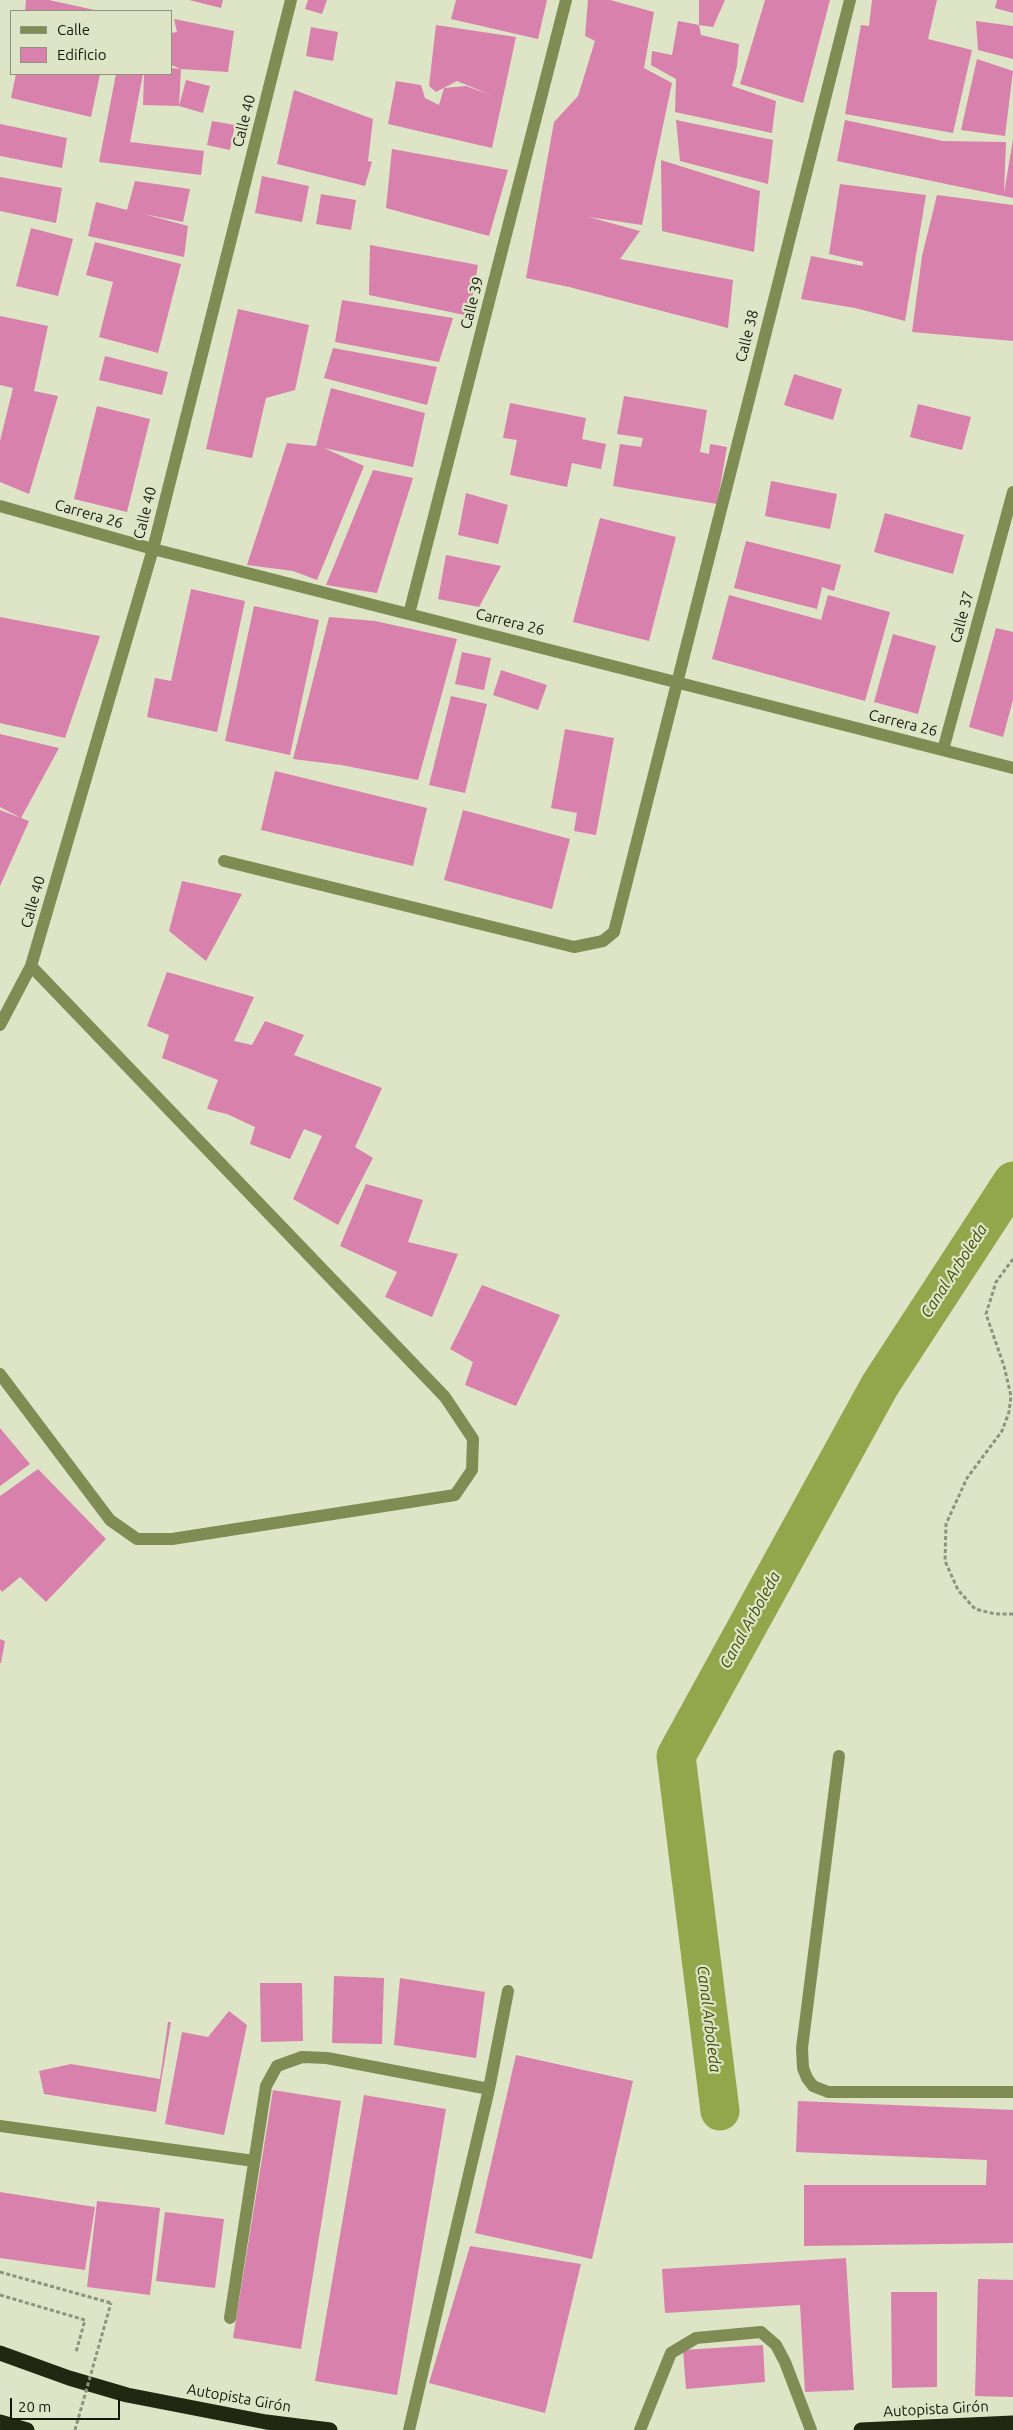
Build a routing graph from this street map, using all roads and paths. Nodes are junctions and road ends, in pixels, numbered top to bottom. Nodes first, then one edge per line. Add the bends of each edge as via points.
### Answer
1 (292, 0) edge
2 (566, 0) edge
3 (850, 0) edge
4 (1013, 492) edge
5 (0, 506) edge
6 (153, 549) junction
7 (409, 614) junction
8 (676, 681) junction
9 (943, 750) junction
10 (1013, 768) edge
11 (224, 861) dead end
12 (31, 966) junction
13 (0, 1025) edge
14 (1013, 1258) edge
15 (0, 1374) edge
16 (1012, 1396) edge
17 (1013, 1614) edge
18 (839, 1756) dead end
19 (508, 1991) dead end
20 (489, 2089) junction
21 (1013, 2092) edge
22 (0, 2126) edge
23 (254, 2161) junction
24 (0, 2272) edge
25 (0, 2295) edge
26 (230, 2318) dead end
27 (0, 2352) edge
28 (69, 2378) junction
29 (0, 2422) edge
30 (1013, 2423) edge
31 (27, 2430) edge
32 (75, 2430) edge
33 (330, 2430) edge
34 (409, 2430) edge
35 (640, 2430) edge
36 (811, 2430) edge
37 (861, 2430) edge

1 - 6 street, Calle 40
2 - 7 street, Calle 39
3 - 8 street, Calle 38
4 - 9 street, Calle 37
5 - 6 street, Carrera 26
6 - 7 street, Carrera 26
6 - 12 street, Calle 40
7 - 8 street, Carrera 26
8 - 9 street, Carrera 26
8 - 11 street, Calle 38 via 614,932 603,942 574,947
9 - 10 street, Carrera 26
12 - 13 street, Calle 40
12 - 15 street via 445,1397 473,1439 472,1470 454,1495 172,1539 137,1539 110,1520
14 - 16 path via 996,1282 986,1314
16 - 17 path via 1002,1431 967,1478 946,1524 945,1561 958,1590 975,1609
18 - 21 street via 802,2048 807,2078 813,2086 828,2092
19 - 20 street
20 - 23 street via 302,2056 277,2066 266,2086
20 - 34 street
22 - 23 street
23 - 26 street
24 - 32 path, bridge via 111,2303
25 - 28 path via 85,2320
27 - 28 highway, Autopista Girón
28 - 33 highway, Autopista Girón via 146,2398 266,2422
29 - 31 highway
30 - 37 highway, Autopista Girón
35 - 36 street via 671,2353 696,2338 761,2332 776,2344

